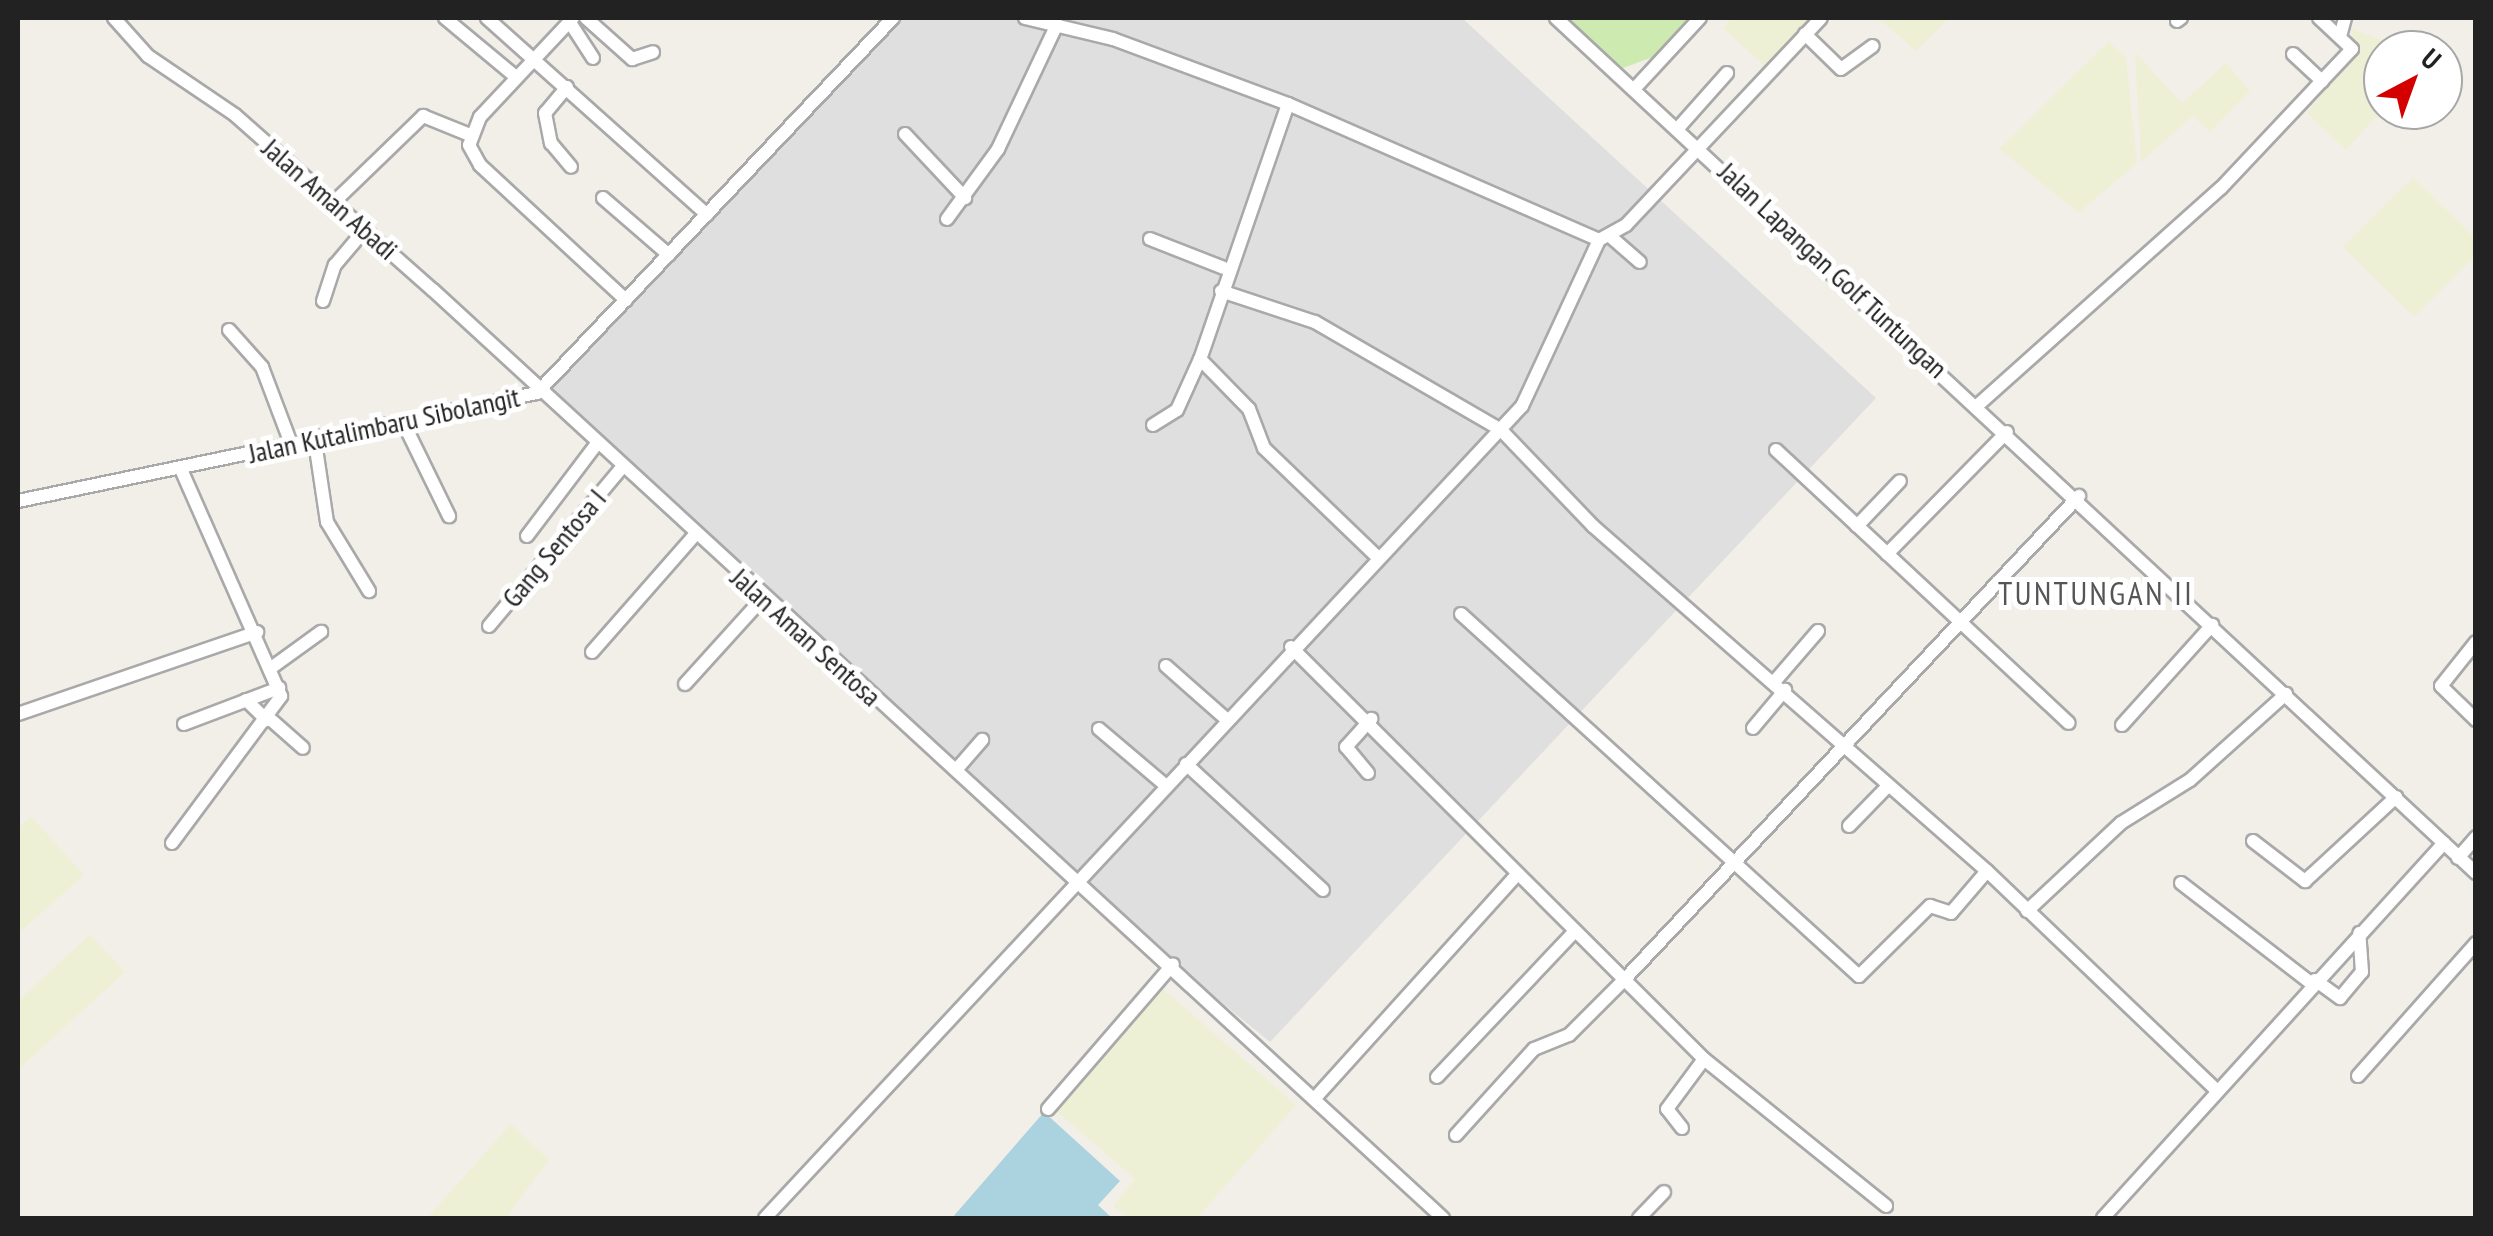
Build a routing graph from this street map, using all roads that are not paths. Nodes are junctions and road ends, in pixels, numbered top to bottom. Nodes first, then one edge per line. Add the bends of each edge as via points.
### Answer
1 (114, 18) edge
2 (445, 18) edge
3 (487, 18) edge
4 (586, 18) edge
5 (893, 18) edge
6 (1026, 18) edge
7 (1556, 18) edge
8 (1700, 18) edge
9 (1822, 18) edge
10 (2319, 18) edge
11 (2345, 18) edge
12 (571, 19) edge
13 (1056, 24) junction
14 (2341, 33) junction
15 (1806, 34) junction
16 (1872, 46) dead end
17 (653, 52) dead end
18 (2293, 54) dead end
19 (592, 58) dead end
20 (534, 59) junction
21 (1726, 73) dead end
22 (516, 76) junction
23 (2322, 81) junction
24 (567, 87) junction
25 (1636, 87) junction
26 (1288, 104) junction
27 (1680, 126) junction
28 (904, 134) dead end
29 (470, 135) junction
30 (1699, 144) junction
31 (571, 167) dead end
32 (603, 198) dead end
33 (965, 198) junction
34 (332, 204) junction
35 (706, 216) junction
36 (946, 219) dead end
37 (362, 233) junction
38 (1150, 238) dead end
39 (1605, 239) junction
40 (669, 255) junction
41 (1640, 262) dead end
42 (1224, 268) junction
43 (1221, 291) junction
44 (626, 300) junction
45 (323, 302) dead end
46 (229, 330) dead end
47 (1200, 359) junction
48 (537, 393) junction
49 (1978, 405) junction
50 (402, 422) junction
51 (1154, 425) dead end
52 (1501, 430) junction
53 (2008, 432) junction
54 (314, 436) junction
55 (290, 441) junction
56 (595, 446) junction
57 (1776, 450) dead end
58 (181, 468) junction
59 (620, 470) junction
60 (1900, 481) dead end
61 (2079, 496) junction
62 (18, 501) edge
63 (448, 516) dead end
64 (1856, 526) junction
65 (526, 536) dead end
66 (694, 536) junction
67 (1887, 554) junction
68 (1375, 556) junction
69 (369, 591) dead end
70 (762, 598) junction
71 (1462, 614) dead end
72 (1961, 624) junction
73 (2212, 625) junction
74 (489, 626) dead end
75 (1818, 631) dead end
76 (257, 632) junction
77 (321, 632) dead end
78 (2476, 642) edge
79 (1291, 647) junction
80 (592, 652) dead end
81 (1166, 666) dead end
82 (271, 668) junction
83 (685, 684) dead end
84 (1780, 685) junction
85 (279, 688) junction
86 (2286, 694) junction
87 (246, 700) junction
88 (18, 714) edge
89 (1224, 718) junction
90 (268, 719) junction
91 (1370, 719) junction
92 (2476, 720) edge
93 (2069, 723) dead end
94 (184, 724) dead end
95 (2122, 725) dead end
96 (1099, 728) dead end
97 (1752, 728) dead end
98 (982, 740) dead end
99 (1843, 744) junction
100 (303, 748) dead end
101 (1186, 764) junction
102 (956, 770) junction
103 (1368, 773) dead end
104 (1165, 785) junction
105 (1888, 786) junction
106 (2396, 797) junction
107 (1849, 826) dead end
108 (2476, 837) edge
109 (2254, 841) dead end
110 (2444, 842) junction
111 (172, 843) dead end
112 (2458, 858) junction
113 (1733, 862) junction
114 (1988, 871) junction
115 (2474, 871) edge
116 (1516, 876) junction
117 (1077, 879) junction
118 (2181, 882) dead end
119 (1323, 890) dead end
120 (2027, 911) junction
121 (2360, 933) junction
122 (1572, 934) junction
123 (2476, 944) edge
124 (1173, 964) junction
125 (1623, 981) junction
126 (2314, 982) junction
127 (1704, 1059) junction
128 (2358, 1076) dead end
129 (1437, 1077) dead end
130 (2217, 1091) junction
131 (1316, 1097) junction
132 (1048, 1109) dead end
133 (1682, 1128) dead end
134 (1456, 1135) dead end
135 (1664, 1192) dead end
136 (1886, 1206) dead end
137 (765, 1218) edge
138 (1443, 1218) edge
139 (1639, 1218) edge
140 (2103, 1218) edge

1 - 34 street, Jalan Aman Abadi via 148,56 234,115
2 - 22 street
3 - 20 street
4 - 17 street via 632,59
5 - 35 street, Jalan Kutalimbaru Sibolangit
6 - 13 street
7 - 25 street
8 - 25 street
9 - 15 street
10 - 14 street
11 - 14 street
12 - 19 street
12 - 20 street
13 - 26 street
13 - 33 street via 998,149
14 - 23 street via 2352,50
15 - 16 street via 1840,69
15 - 30 street
18 - 23 street
20 - 22 street
20 - 24 street
21 - 27 street
22 - 29 street
23 - 49 street via 2221,188
24 - 31 street via 545,113 551,144
24 - 35 street
25 - 27 street
26 - 39 street
26 - 42 street
27 - 30 street
28 - 33 street
29 - 34 street via 423,116
29 - 44 street via 480,166
30 - 39 street, Jalan Lapangan Golf Tuntungan
30 - 49 street, Jalan Lapangan Golf Tuntungan
32 - 40 street
33 - 36 street
34 - 37 street, Jalan Aman Abadi
35 - 40 street, Jalan Kutalimbaru Sibolangit
37 - 45 street via 335,265
37 - 48 street, Jalan Aman Abadi
38 - 42 street
39 - 41 street
39 - 52 street, Jalan Lapangan Golf Tuntungan via 1525,402
40 - 44 street, Jalan Kutalimbaru Sibolangit
42 - 43 street
43 - 47 street
43 - 52 street via 1316,322
44 - 48 street, Jalan Kutalimbaru Sibolangit
46 - 55 street via 262,367
47 - 51 street via 1177,410
47 - 68 street via 1249,409 1264,448
48 - 50 street, Jalan Kutalimbaru Sibolangit
48 - 56 street, Jalan Aman Sentosa
49 - 53 street, Jalan Lapangan Golf Tuntungan
50 - 54 street, Jalan Kutalimbaru Sibolangit
50 - 63 street
52 - 68 street, Jalan Lapangan Golf Tuntungan
52 - 84 street via 1593,526
53 - 61 street, Jalan Lapangan Golf Tuntungan
53 - 67 street
54 - 55 street, Jalan Kutalimbaru Sibolangit
54 - 69 street via 327,522
55 - 58 street, Jalan Kutalimbaru Sibolangit
56 - 59 street, Jalan Aman Sentosa
56 - 65 street
57 - 64 street
58 - 62 street, Jalan Kutalimbaru Sibolangit
58 - 76 street
59 - 66 street, Jalan Aman Sentosa
59 - 74 street, Gang Sentosa I
60 - 64 street
61 - 72 street
61 - 73 street, Jalan Lapangan Golf Tuntungan
64 - 67 street
66 - 70 street, Jalan Aman Sentosa
66 - 80 street
67 - 72 street
68 - 79 street, Jalan Lapangan Golf Tuntungan
70 - 83 street
70 - 102 street, Jalan Aman Sentosa
71 - 113 street
72 - 93 street
72 - 99 street
73 - 86 street, Jalan Lapangan Golf Tuntungan
73 - 95 street
75 - 84 street
76 - 82 street
76 - 88 street
77 - 82 street
78 - 92 street via 2442,686
79 - 89 street, Jalan Lapangan Golf Tuntungan
79 - 91 street
81 - 89 street
82 - 85 street
84 - 97 street
84 - 99 street
85 - 87 street
85 - 90 street
86 - 106 street, Jalan Lapangan Golf Tuntungan
86 - 120 street via 2190,780 2121,823
87 - 90 street
87 - 94 street
89 - 101 street, Jalan Lapangan Golf Tuntungan
90 - 100 street
90 - 111 street
91 - 103 street via 1346,746
91 - 116 street
96 - 104 street
98 - 102 street
99 - 105 street
99 - 113 street
101 - 104 street, Jalan Lapangan Golf Tuntungan
101 - 119 street
102 - 117 street, Jalan Aman Sentosa
104 - 117 street, Jalan Lapangan Golf Tuntungan
105 - 107 street
105 - 114 street
106 - 109 street via 2304,881
106 - 110 street, Jalan Lapangan Golf Tuntungan
108 - 112 street
110 - 112 street, Jalan Lapangan Golf Tuntungan
110 - 121 street
112 - 115 street, Jalan Lapangan Golf Tuntungan
113 - 114 street via 1863,976 1930,906 1948,915
113 - 125 street
114 - 120 street
116 - 122 street
116 - 131 street
117 - 124 street, Jalan Aman Sentosa
117 - 137 street, Jalan Lapangan Golf Tuntungan
118 - 126 street
120 - 130 street
121 - 126 street
121 - 126 street via 2361,976 2334,1000
122 - 125 street
122 - 129 street
123 - 128 street
124 - 131 street, Jalan Aman Sentosa
124 - 132 street
125 - 127 street
125 - 134 street via 1569,1035 1534,1048
126 - 130 street
127 - 133 street via 1667,1109
127 - 136 street
130 - 140 street
131 - 138 street, Jalan Aman Sentosa
135 - 139 street

